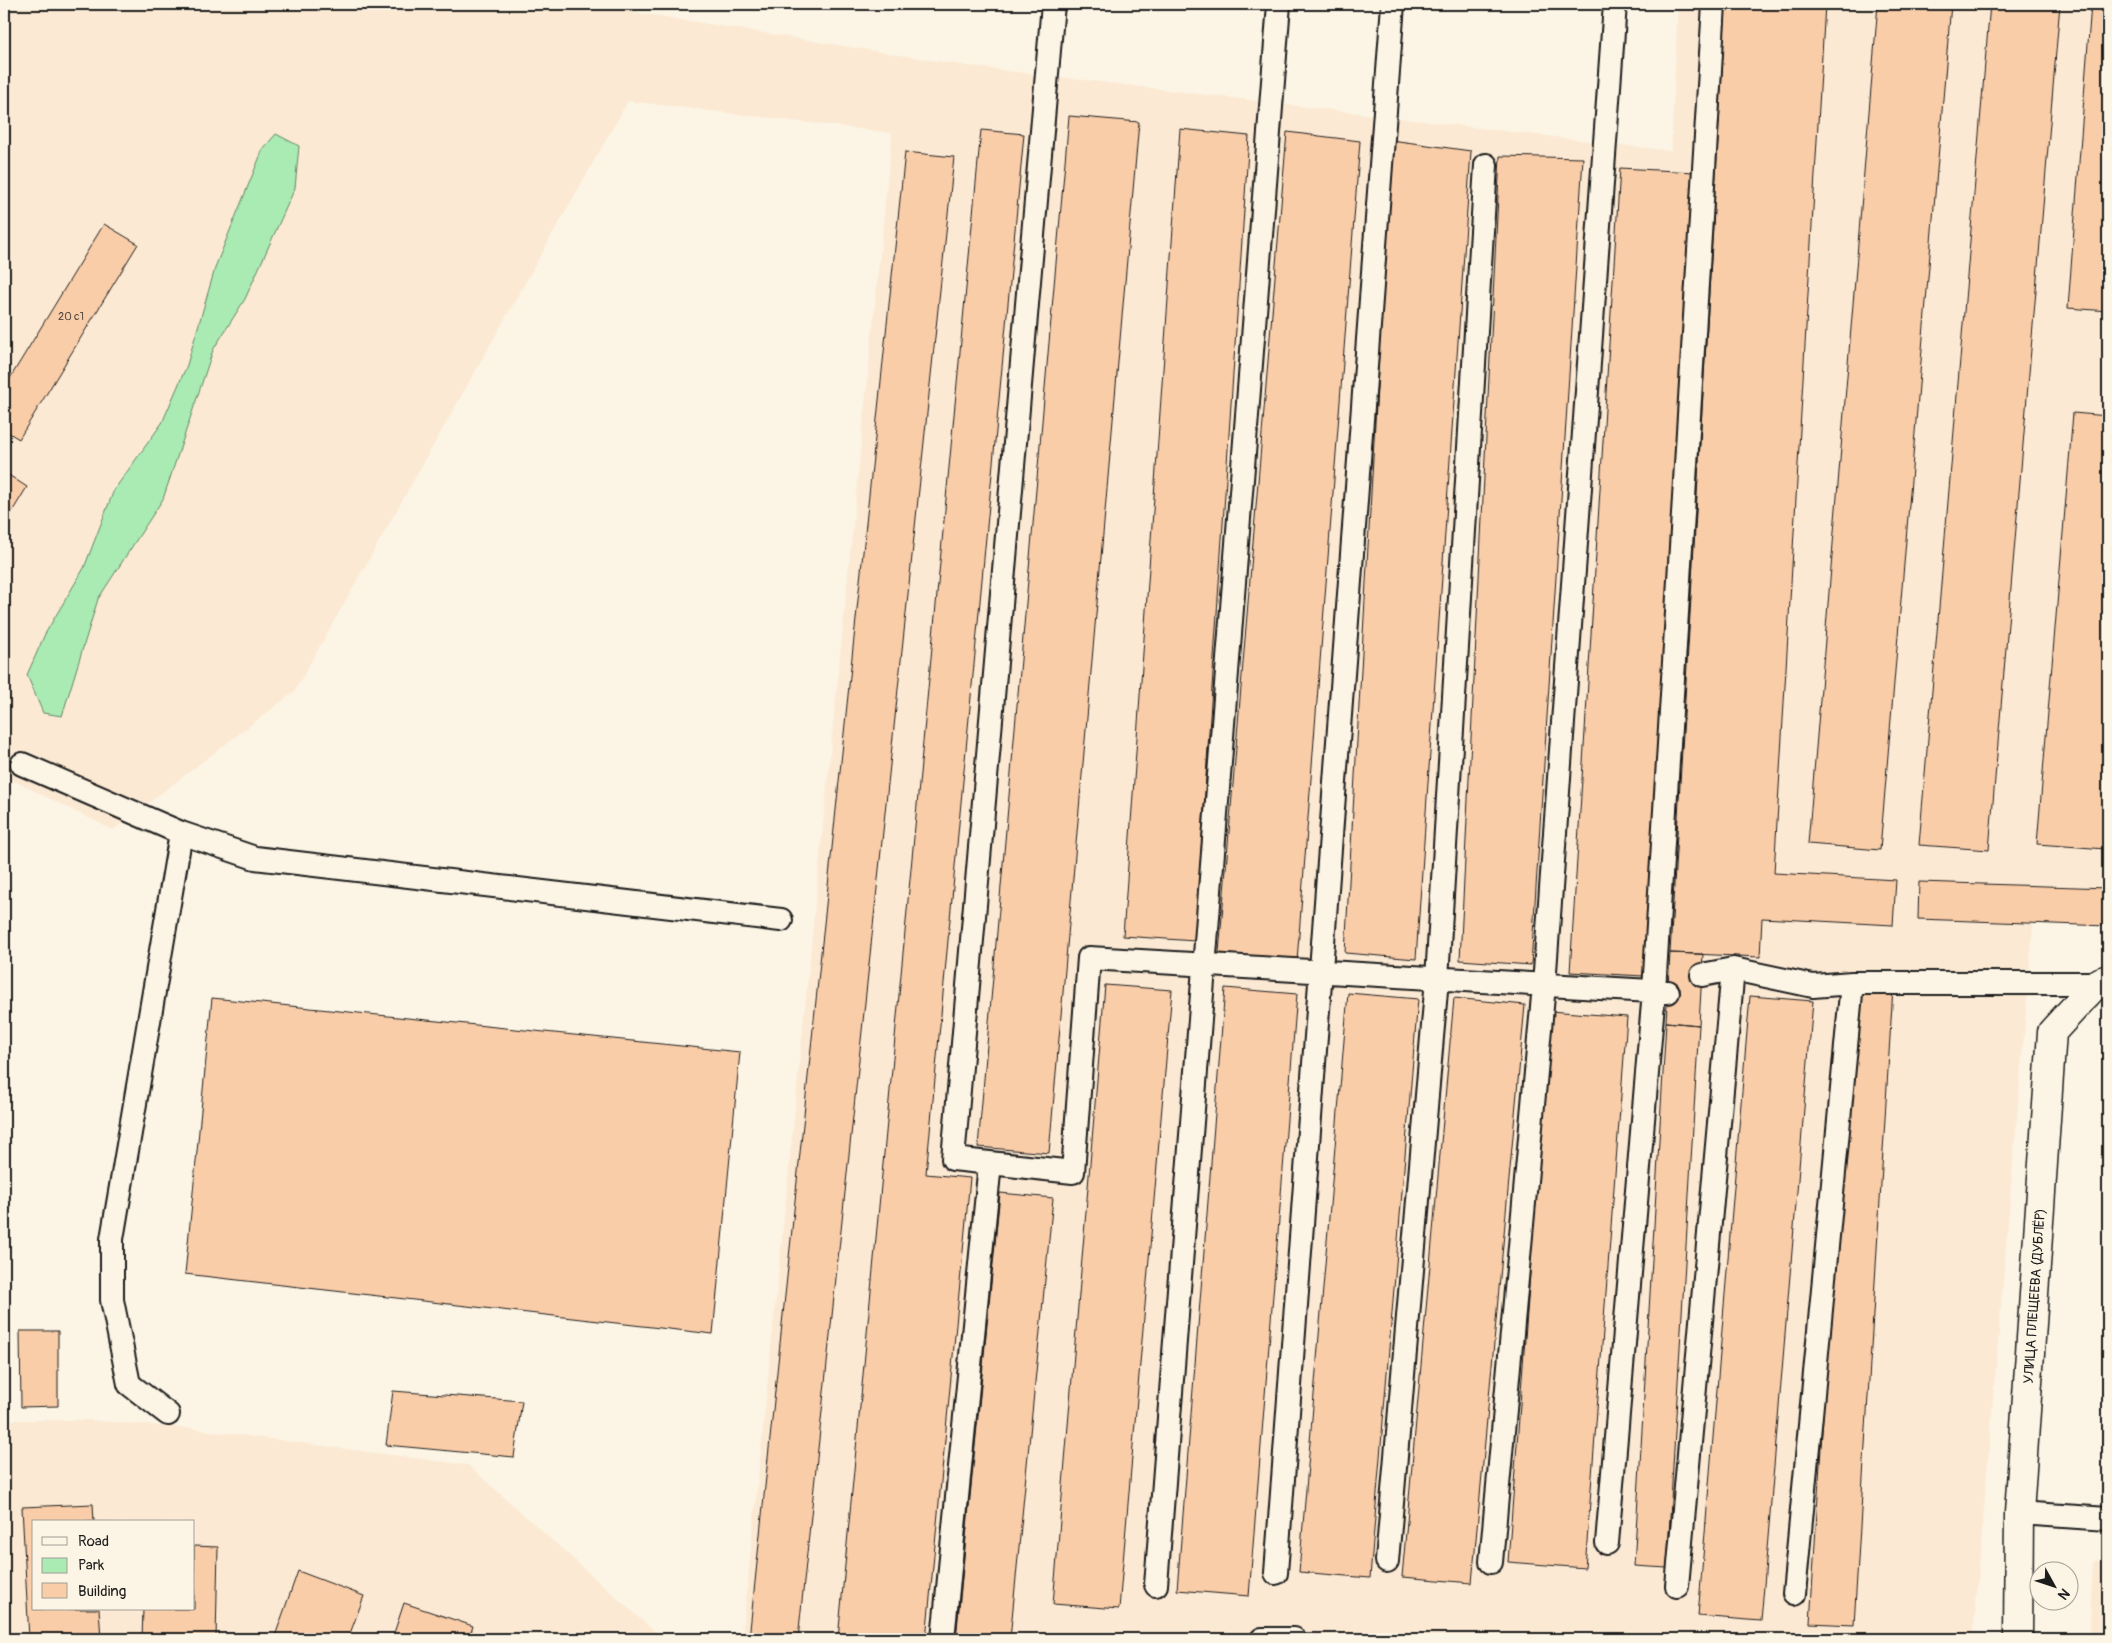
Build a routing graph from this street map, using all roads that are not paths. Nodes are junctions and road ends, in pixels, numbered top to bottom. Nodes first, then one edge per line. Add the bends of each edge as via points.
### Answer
1 (1054, 4) edge
2 (1279, 4) edge
3 (1393, 4) edge
4 (1615, 4) edge
5 (1714, 4) edge
6 (1486, 165) dead end
7 (22, 764) dead end
8 (181, 833) junction
9 (781, 920) dead end
10 (1206, 966) junction
11 (1733, 969) junction
12 (1322, 972) junction
13 (1702, 975) dead end
14 (1437, 979) junction
15 (2103, 981) edge
16 (1852, 983) junction
17 (1544, 985) junction
18 (1661, 991) junction
19 (990, 1163) junction
20 (168, 1414) dead end
21 (2019, 1513) junction
22 (2108, 1519) edge
23 (1607, 1543) dead end
24 (1387, 1561) dead end
25 (1491, 1562) dead end
26 (1276, 1573) dead end
27 (1156, 1586) dead end
28 (1677, 1586) dead end
29 (1794, 1594) dead end
30 (943, 1639) edge
31 (1262, 1639) edge
32 (1294, 1639) edge
33 (2018, 1639) edge

1 - 19 lane via 953,1159
2 - 10 lane
3 - 12 lane
4 - 17 lane
5 - 18 lane
6 - 14 lane
7 - 8 lane
8 - 9 lane via 255,858
8 - 20 lane via 112,1239 112,1300 129,1384
10 - 12 lane
10 - 19 lane via 1088,958 1073,1172
10 - 27 lane
11 - 13 lane
11 - 16 lane via 1813,986
11 - 28 lane
12 - 14 lane
12 - 26 lane
14 - 17 lane
14 - 24 lane
15 - 16 lane
15 - 21 street, УЛИЦА ПЛЕЩЕЕВА (ДУБЛЁР) via 2052,1032
16 - 29 lane
17 - 18 lane
17 - 25 lane
18 - 23 lane
19 - 30 lane
21 - 22 lane
21 - 33 street, УЛИЦА ПЛЕЩЕЕВА (ДУБЛЁР)
31 - 32 lane

